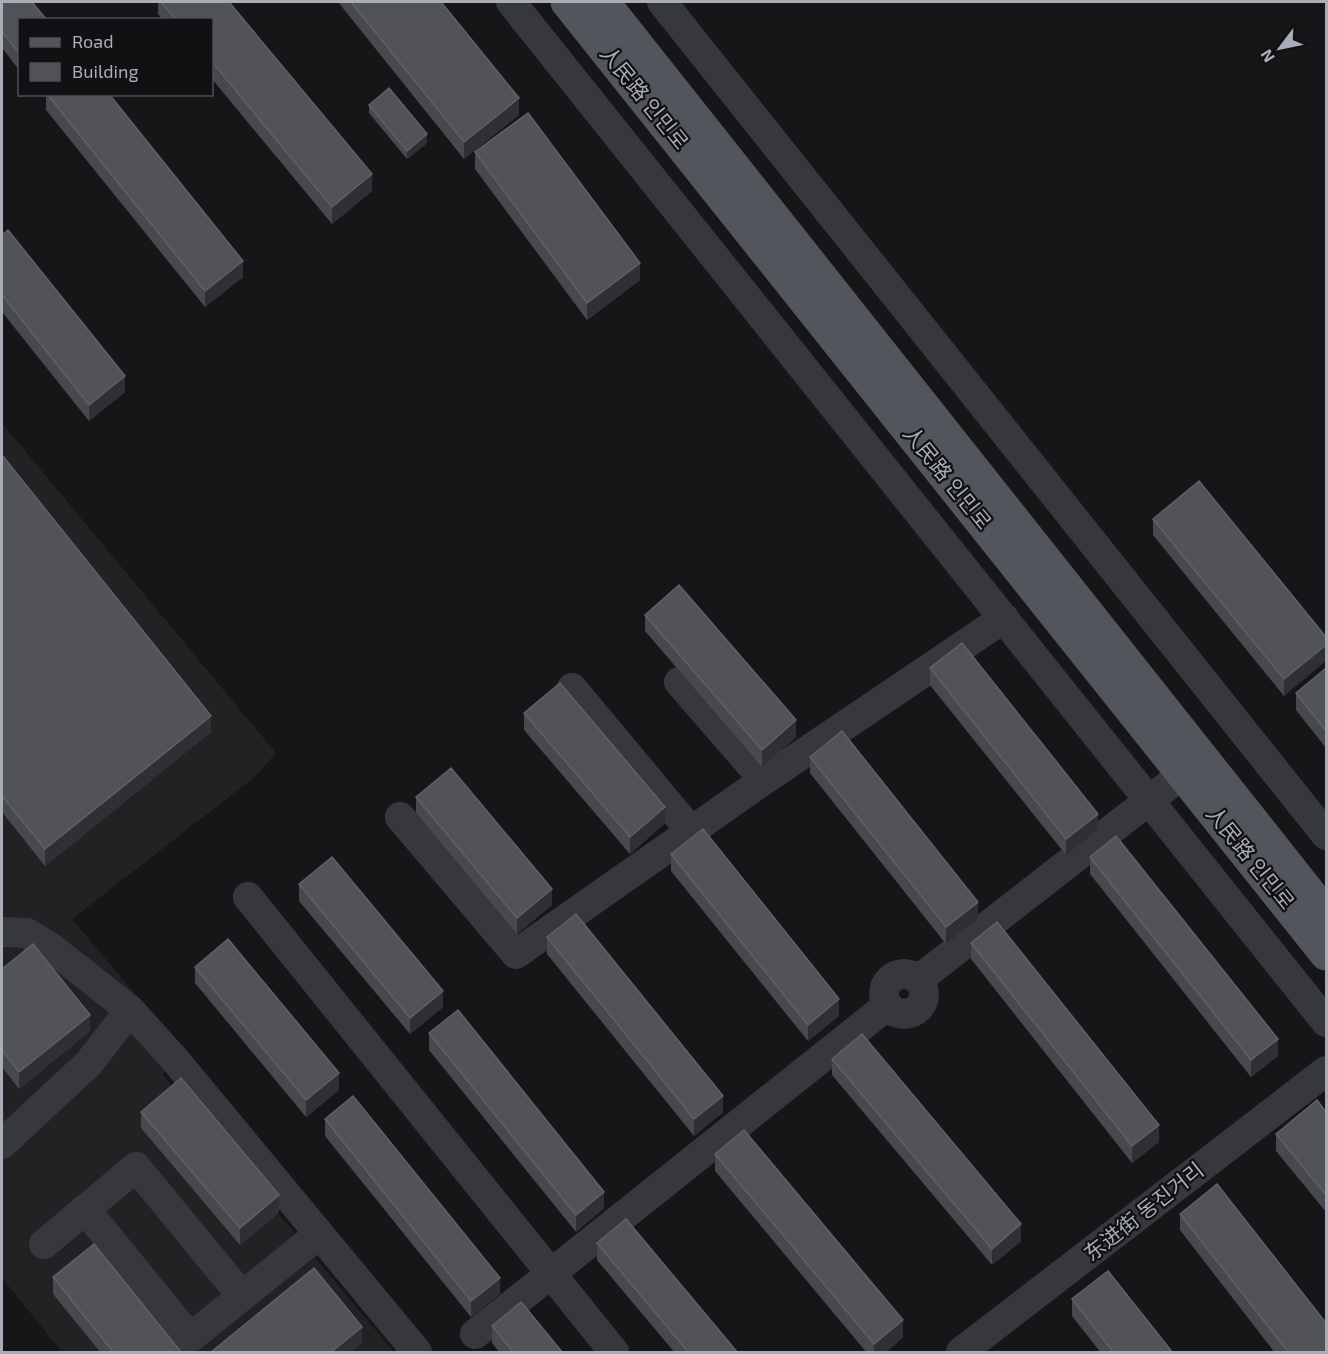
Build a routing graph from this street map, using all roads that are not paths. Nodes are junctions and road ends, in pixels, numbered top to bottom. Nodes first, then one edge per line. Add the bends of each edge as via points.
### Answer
1 (511, 2) edge
2 (567, 2) edge
3 (603, 2) edge
4 (662, 2) edge
5 (1004, 618) junction
6 (679, 682) dead end
7 (572, 688) dead end
8 (1183, 774) junction
9 (764, 780) junction
10 (1149, 800) junction
11 (400, 817) dead end
12 (691, 831) junction
13 (1326, 835) edge
14 (248, 897) dead end
15 (1326, 914) edge
16 (2, 932) edge
17 (1326, 954) edge
18 (130, 1010) junction
19 (1326, 1022) edge
20 (1326, 1071) edge
21 (2, 1144) edge
22 (85, 1209) junction
23 (319, 1234) junction
24 (44, 1244) dead end
25 (551, 1274) junction
26 (242, 1296) junction
27 (476, 1334) dead end
28 (417, 1353) edge
29 (614, 1353) edge
30 (961, 1353) edge

1 - 5 street
2 - 8 main road, 人民路 인민로
3 - 15 main road, 人民路 인민로
4 - 13 street
5 - 9 street
5 - 10 street
6 - 9 street
7 - 12 street
8 - 10 street
8 - 17 main road, 人民路 인민로
9 - 12 street
10 - 19 street
10 - 25 street via 918,980 907,974 894,976 884,993 888,1005
11 - 12 street via 516,954
14 - 25 street
16 - 18 street via 27,933 50,947
18 - 21 street via 89,1063
18 - 23 street via 177,1061
20 - 30 street, 东进街 동진거리
22 - 24 street
22 - 26 street via 136,1167
22 - 26 street via 190,1338
23 - 26 street
23 - 28 street
25 - 27 street
25 - 29 street

